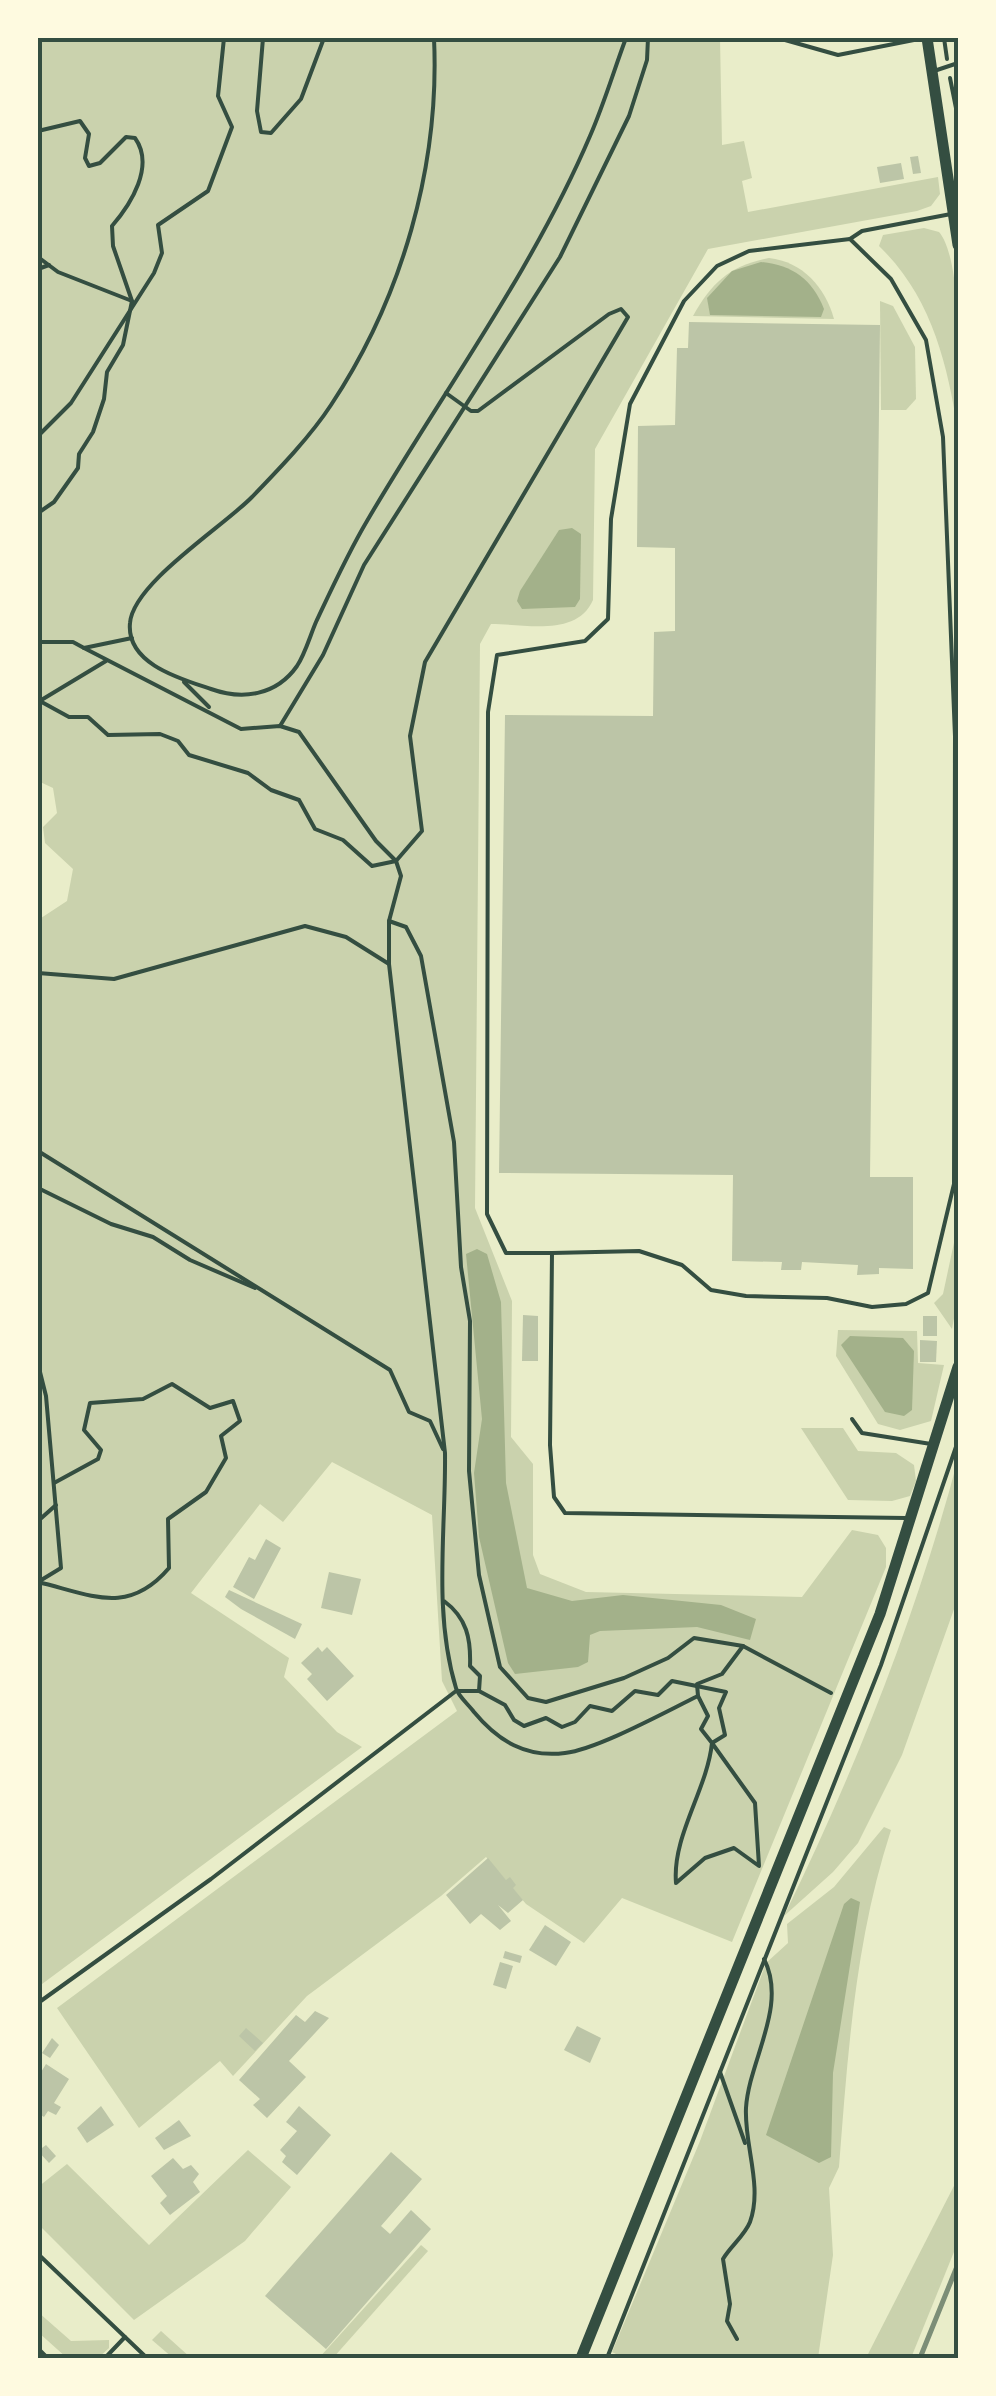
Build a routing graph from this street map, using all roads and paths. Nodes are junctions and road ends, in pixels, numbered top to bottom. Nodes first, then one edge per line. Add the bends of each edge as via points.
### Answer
1 (224, 38) edge
2 (263, 38) edge
3 (324, 38) edge
4 (434, 38) edge
5 (626, 38) edge
6 (648, 38) edge
7 (778, 38) edge
8 (927, 38) edge
9 (958, 63) edge
10 (934, 71) junction
11 (951, 89) dead end
12 (958, 118) edge
13 (38, 131) edge
14 (954, 214) junction
15 (850, 239) junction
16 (958, 245) edge
17 (38, 257) edge
18 (49, 265) junction
19 (38, 269) edge
20 (132, 302) junction
21 (446, 393) junction
22 (468, 409) junction
23 (38, 436) edge
24 (38, 513) edge
25 (132, 638) junction
26 (38, 642) edge
27 (84, 648) junction
28 (958, 648) edge
29 (951, 649) junction
30 (106, 661) junction
31 (180, 679) junction
32 (38, 701) edge
33 (212, 711) junction
34 (280, 726) junction
35 (396, 861) junction
36 (389, 921) junction
37 (389, 964) junction
38 (38, 973) edge
39 (38, 1151) edge
40 (38, 1188) edge
41 (552, 1253) junction
42 (268, 1294) junction
43 (38, 1364) edge
44 (958, 1367) edge
45 (852, 1419) dead end
46 (950, 1434) dead end
47 (958, 1438) edge
48 (936, 1445) junction
49 (446, 1453) junction
50 (54, 1483) junction
51 (56, 1505) junction
52 (912, 1518) junction
53 (38, 1521) edge
54 (38, 1582) edge
55 (444, 1601) junction
56 (743, 1646) junction
57 (697, 1684) junction
58 (456, 1691) junction
59 (478, 1691) junction
60 (698, 1696) junction
61 (845, 1701) junction
62 (712, 1743) junction
63 (764, 1959) junction
64 (38, 2003) edge
65 (719, 2069) junction
66 (747, 2147) junction
67 (38, 2254) edge
68 (125, 2337) junction
69 (737, 2338) dead end
70 (38, 2352) edge
71 (44, 2358) edge
72 (105, 2358) edge
73 (147, 2358) edge
74 (581, 2358) edge
75 (607, 2358) edge

1 - 20 path via 218,96 232,128 228,147 208,191 158,225 162,253
2 - 3 path via 256,112 262,132 271,133 301,100
4 - 25 path via 422,194 388,300 331,407 250,499 153,584 136,606
5 - 21 path via 590,138
6 - 22 path via 629,116 560,258
7 - 8 lane via 838,55
8 - 10 street
9 - 10 lane
10 - 14 street
11 - 12 path
13 - 20 path via 80,121 89,134 89,166 126,137 139,144 137,188 112,226
14 - 15 lane
14 - 16 street
15 - 29 lane via 891,280 926,340 943,437
15 - 41 lane via 749,251 717,266 684,302 630,404 611,520 608,620 586,641 496,655 488,712 487,1214 506,1253
17 - 18 path
18 - 19 path
18 - 20 path
20 - 23 path via 70,403
20 - 24 path via 78,468
21 - 22 path
21 - 31 path via 353,544 296,668 270,690 242,698
22 - 34 path via 364,565 323,655
22 - 35 path via 492,402 609,314 620,309 628,317 425,662 410,736 422,830
25 - 27 path
25 - 31 path via 146,660
26 - 27 path
27 - 30 path
28 - 29 lane
29 - 41 lane via 954,1184 928,1293 906,1304 872,1307 827,1298 746,1296 711,1290 682,1265 639,1251
30 - 32 path
30 - 33 path
31 - 33 path
32 - 35 path via 69,717 88,717 108,735 160,734 178,741 189,755 229,764 298,800 315,829 343,840 372,866
33 - 34 path via 241,729
34 - 35 path via 299,732
35 - 36 path via 401,876
36 - 37 path
36 - 56 path via 406,927 421,956 454,1142 470,1322 469,1471 479,1575 500,1667 528,1698 546,1702 624,1678 694,1638
37 - 38 path via 346,937 305,926 114,979
37 - 49 path
39 - 42 path
40 - 42 path
41 - 52 lane via 550,1445 554,1497 566,1513
42 - 49 path via 390,1370 408,1412 430,1421
43 - 50 path
44 - 48 street
45 - 48 lane via 862,1433
46 - 47 path
47 - 63 path via 881,1665
48 - 52 street
49 - 55 path
50 - 51 path
50 - 54 path via 102,1450 84,1430 90,1404 143,1399 172,1384 210,1408 233,1401 240,1421 220,1436 226,1458 206,1492 168,1520 170,1568 158,1582 138,1597 108,1600
51 - 53 path
51 - 54 path via 61,1568
52 - 61 street
55 - 58 path
55 - 59 path via 461,1614 472,1645 470,1666 480,1676
56 - 57 path via 722,1674
56 - 61 path
57 - 59 path via 672,1681 658,1695 635,1691 620,1708 590,1706 562,1727 546,1718 524,1726 505,1704
57 - 60 path
57 - 62 path via 726,1692 719,1708 725,1735
58 - 59 path
58 - 60 path via 494,1736 534,1754 569,1753
58 - 64 path
60 - 62 path via 708,1716 701,1728
61 - 74 street
62 - 62 path via 755,1804 759,1866 734,1848 705,1858 676,1883 674,1862 708,1773
63 - 65 path
63 - 66 path via 771,1973 766,2032 746,2104
65 - 66 path
65 - 75 path
66 - 69 path via 754,2201 749,2226 723,2259 727,2322
67 - 68 lane
68 - 72 lane
68 - 73 lane
70 - 71 street

